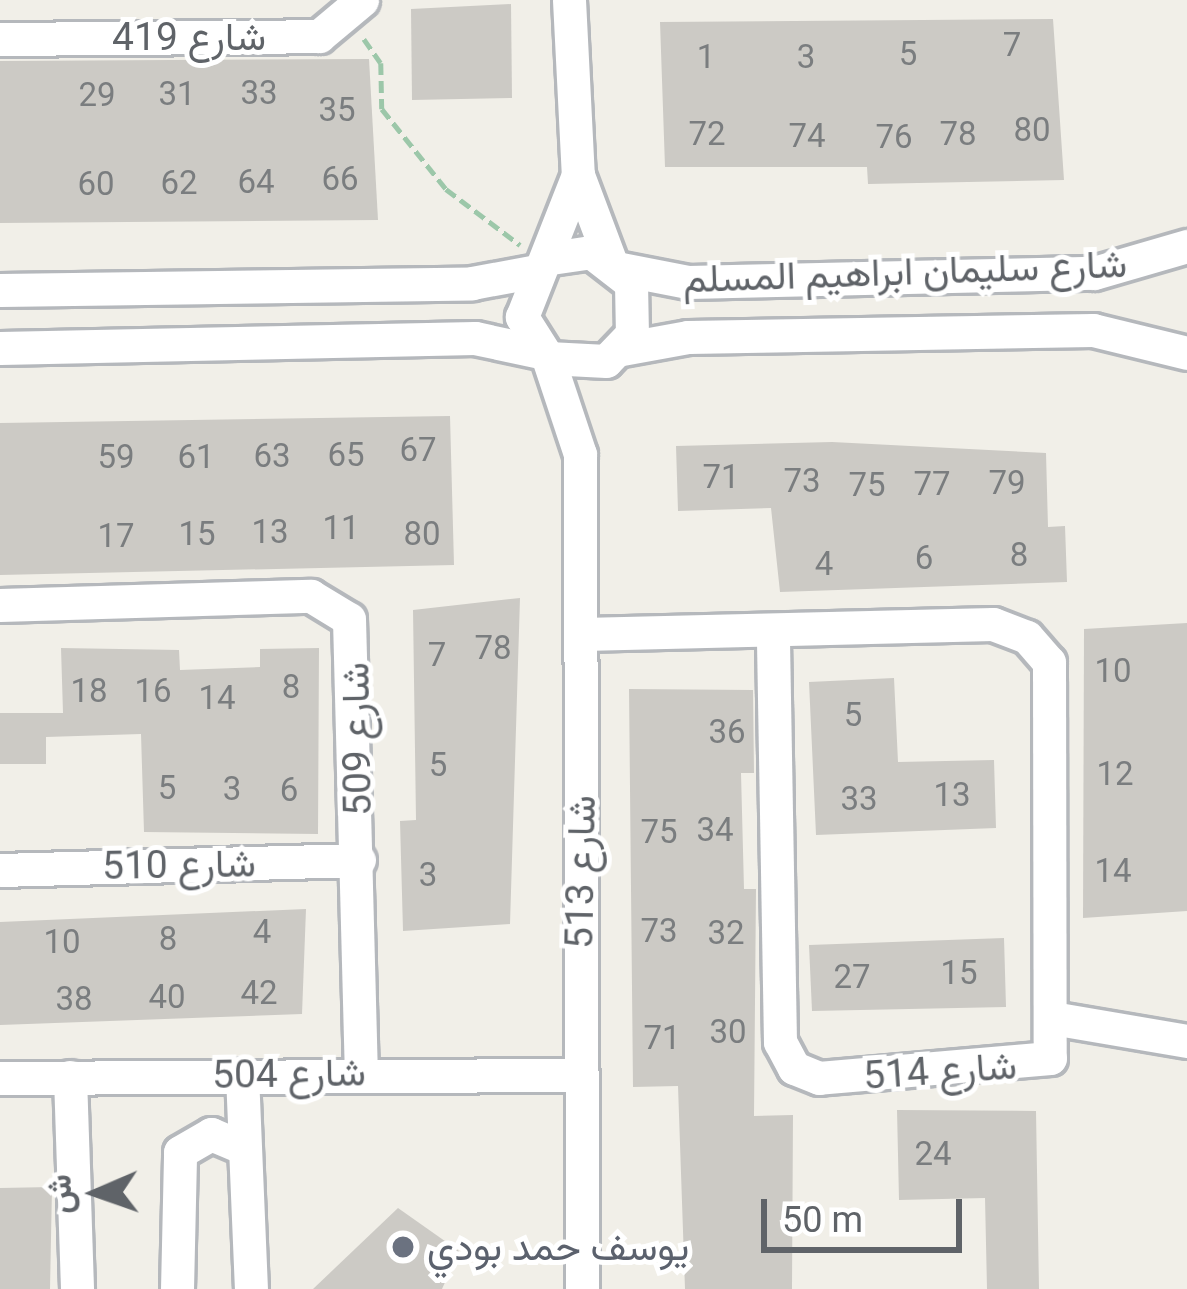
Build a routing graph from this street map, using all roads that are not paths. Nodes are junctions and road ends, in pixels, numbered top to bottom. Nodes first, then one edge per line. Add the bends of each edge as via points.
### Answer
1 (569, 0) edge
2 (356, 10) edge
3 (0, 39) edge
4 (578, 175) junction
5 (1187, 246) edge
6 (544, 264) junction
7 (615, 264) junction
8 (952, 277) junction
9 (0, 290) edge
10 (956, 334) junction
11 (0, 348) edge
12 (1187, 353) edge
13 (544, 355) junction
14 (614, 355) junction
15 (580, 454) junction
16 (0, 605) edge
17 (583, 634) junction
18 (773, 635) junction
19 (358, 860) junction
20 (0, 870) edge
21 (1058, 1018) junction
22 (1187, 1041) edge
23 (361, 1073) junction
24 (242, 1075) junction
25 (579, 1075) junction
26 (70, 1077) junction
27 (0, 1078) edge
28 (244, 1148) junction
29 (77, 1289) edge
30 (177, 1289) edge
31 (251, 1289) edge
32 (582, 1289) edge

1 - 4 street
2 - 3 street, شارع 419 via 319,36
4 - 6 street
4 - 7 street
5 - 8 street, شارع سليمان ابراهيم المسلم via 1113,271
6 - 7 street
6 - 9 street via 472,283
6 - 13 street via 522,316
7 - 8 street, شارع سليمان ابراهيم المسلم via 688,282
7 - 14 street via 637,300
8 - 10 street via 975,304
10 - 12 street, شارع سليمان ابراهيم المسلم via 1130,331
10 - 14 street, شارع سليمان ابراهيم المسلم
11 - 13 street via 475,338
13 - 14 street
13 - 15 street, شارع 513
14 - 15 street, شارع 513
15 - 17 street, شارع 513
16 - 19 street, شارع 509 via 333,603 356,640
17 - 18 street, شارع 514
17 - 25 street, شارع 513
18 - 21 street, شارع 514 via 993,624 1049,662
18 - 21 street, شارع 514 via 781,1042 794,1068 819,1078 1031,1068 1050,1058
19 - 20 street, شارع 510
19 - 23 street, شارع 509
21 - 22 street
23 - 24 street, شارع 504
23 - 25 street, شارع 504
24 - 26 street, شارع 504
24 - 28 street
25 - 32 street, شارع 513
26 - 27 street, شارع 504
26 - 29 street
28 - 30 street via 211,1134 180,1152
28 - 31 street

